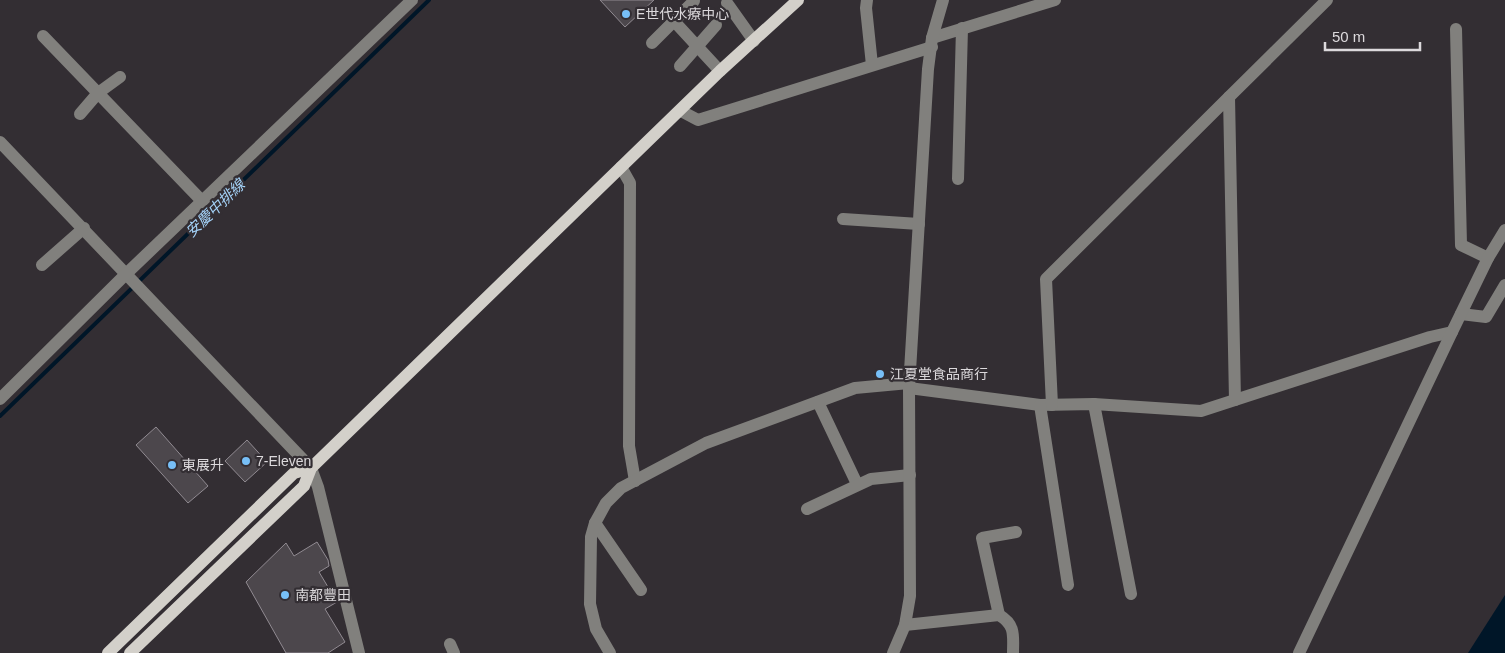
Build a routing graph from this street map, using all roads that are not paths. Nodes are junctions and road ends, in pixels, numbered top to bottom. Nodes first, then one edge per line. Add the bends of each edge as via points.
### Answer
1 (412, 0) edge
2 (798, 0) edge
3 (867, 0) edge
4 (943, 0) edge
5 (1055, 0) edge
6 (1327, 0) edge
7 (694, 1) edge
8 (727, 3) dead end
9 (673, 20) junction
10 (716, 25) dead end
11 (962, 28) junction
12 (1456, 29) dead end
13 (43, 36) dead end
14 (754, 41) junction
15 (932, 42) junction
16 (652, 43) dead end
17 (697, 45) junction
18 (872, 65) junction
19 (680, 66) dead end
20 (720, 71) junction
21 (120, 77) dead end
22 (98, 93) junction
23 (1229, 97) junction
24 (681, 111) junction
25 (80, 114) dead end
26 (0, 142) edge
27 (621, 167) junction
28 (958, 178) dead end
29 (202, 201) junction
30 (843, 219) dead end
31 (919, 224) junction
32 (84, 228) junction
33 (1505, 230) edge
34 (1488, 258) junction
35 (42, 265) dead end
36 (126, 274) junction
37 (1505, 285) edge
38 (1461, 314) junction
39 (1452, 332) junction
40 (909, 386) junction
41 (0, 399) edge
42 (1235, 400) junction
43 (818, 402) junction
44 (1094, 404) junction
45 (1046, 405) junction
46 (311, 468) junction
47 (910, 475) junction
48 (635, 481) junction
49 (857, 484) junction
50 (807, 508) dead end
51 (596, 523) junction
52 (1016, 532) dead end
53 (1068, 586) dead end
54 (641, 590) dead end
55 (1132, 594) dead end
56 (1000, 615) junction
57 (905, 625) junction
58 (108, 653) edge
59 (130, 653) edge
60 (359, 653) edge
61 (610, 653) edge
62 (893, 653) edge
63 (1012, 653) edge
64 (1299, 653) edge

1 - 29 street
2 - 14 main road
3 - 18 street
4 - 15 street
5 - 11 street
6 - 23 street
7 - 9 street
8 - 14 street
9 - 16 street
9 - 17 street
10 - 17 street
11 - 15 street
11 - 28 street
12 - 34 street via 1461,245
13 - 22 street
14 - 20 main road
15 - 18 street
15 - 31 street
17 - 19 street
17 - 20 street
18 - 24 street via 698,120
20 - 24 main road
21 - 22 street
22 - 25 street
22 - 29 street
23 - 42 street
23 - 45 street via 1046,279
24 - 27 main road
26 - 32 street
27 - 46 main road
27 - 48 street via 630,183 629,446
29 - 36 street
30 - 31 street
31 - 40 street
32 - 35 street
32 - 36 street
33 - 34 street
34 - 38 street
36 - 41 street
36 - 46 street
37 - 38 street via 1486,317
38 - 39 street
39 - 42 street
39 - 64 street
40 - 43 street via 855,388
40 - 45 street
40 - 47 street
42 - 44 street via 1200,411
43 - 48 street via 706,443
43 - 49 street
44 - 45 street
44 - 55 street
45 - 53 street
46 - 58 main road via 294,473
46 - 59 main road via 304,486
46 - 60 street
47 - 49 street via 871,479
47 - 57 street via 910,596
48 - 51 street via 621,488 606,503
49 - 50 street
51 - 54 street
51 - 61 street via 591,537 590,604 596,629
52 - 56 street via 982,538
56 - 57 street
56 - 63 street via 1013,628
57 - 62 street

